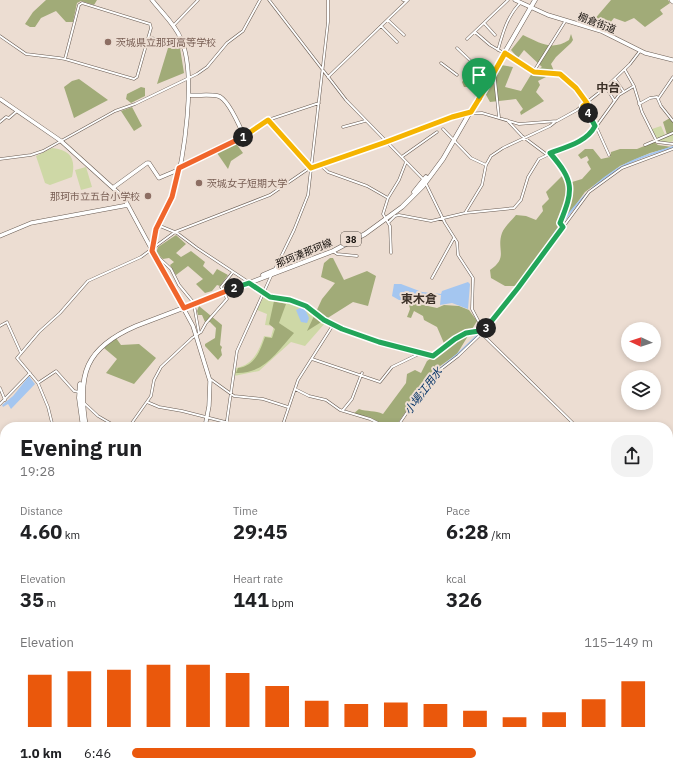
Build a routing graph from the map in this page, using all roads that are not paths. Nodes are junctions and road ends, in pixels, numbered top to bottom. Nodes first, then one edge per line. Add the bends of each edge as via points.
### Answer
1 (152, 0) edge
2 (198, 0) edge
3 (260, 0) edge
4 (269, 0) edge
5 (328, 0) edge
6 (403, 0) edge
7 (508, 0) edge
8 (515, 0) edge
9 (533, 0) edge
10 (408, 1) edge
11 (521, 3) junction
12 (529, 7) junction
13 (388, 20) junction
14 (566, 20) junction
15 (484, 23) junction
16 (173, 26) junction
17 (381, 26) junction
18 (475, 32) junction
19 (404, 35) dead end
20 (495, 35) dead end
21 (0, 36) edge
22 (148, 38) junction
23 (467, 39) dead end
24 (397, 42) dead end
25 (184, 46) junction
26 (457, 48) dead end
27 (640, 51) junction
28 (502, 52) junction
29 (64, 59) junction
30 (673, 60) edge
31 (441, 63) dead end
32 (478, 68) dead end
33 (323, 70) junction
34 (625, 70) junction
35 (494, 71) junction
36 (534, 72) junction
37 (457, 75) dead end
38 (328, 77) junction
39 (673, 77) edge
40 (188, 79) junction
41 (615, 79) junction
42 (634, 86) junction
43 (606, 87) junction
44 (624, 92) junction
45 (189, 95) junction
46 (0, 99) edge
47 (658, 99) junction
48 (614, 100) junction
49 (319, 103) junction
50 (587, 103) junction
51 (639, 104) junction
52 (583, 106) junction
53 (17, 111) junction
54 (469, 112) junction
55 (499, 118) junction
56 (268, 120) junction
57 (507, 120) junction
58 (365, 121) junction
59 (673, 121) edge
60 (0, 122) edge
61 (555, 122) junction
62 (595, 126) junction
63 (343, 127) dead end
64 (443, 129) dead end
65 (437, 132) dead end
66 (673, 133) edge
67 (244, 136) junction
68 (525, 138) junction
69 (656, 140) junction
70 (61, 141) junction
71 (453, 141) junction
72 (386, 142) junction
73 (673, 144) edge
74 (646, 145) dead end
75 (673, 149) edge
76 (550, 153) junction
77 (546, 154) junction
78 (609, 155) dead end
79 (403, 156) junction
80 (0, 159) edge
81 (406, 162) junction
82 (319, 164) junction
83 (486, 164) junction
84 (311, 167) junction
85 (178, 169) junction
86 (425, 181) junction
87 (114, 187) junction
88 (388, 198) junction
89 (128, 205) junction
90 (465, 213) junction
91 (387, 219) junction
92 (443, 219) junction
93 (158, 226) junction
94 (562, 226) junction
95 (175, 232) junction
96 (0, 236) edge
97 (454, 238) junction
98 (152, 251) junction
99 (333, 251) junction
100 (391, 253) dead end
101 (154, 256) junction
102 (357, 256) dead end
103 (233, 272) junction
104 (273, 273) junction
105 (432, 278) dead end
106 (248, 282) junction
107 (224, 291) junction
108 (264, 293) junction
109 (193, 303) junction
110 (183, 307) junction
111 (333, 325) junction
112 (0, 326) edge
113 (480, 332) junction
114 (197, 334) junction
115 (422, 352) junction
116 (21, 353) junction
117 (312, 359) junction
118 (30, 373) junction
119 (362, 373) dead end
120 (361, 377) junction
121 (210, 378) junction
122 (38, 383) junction
123 (0, 388) edge
124 (295, 389) junction
125 (79, 392) junction
126 (231, 395) junction
127 (5, 400) junction
128 (82, 402) junction
129 (147, 402) junction
130 (0, 404) edge
131 (288, 407) junction
132 (342, 410) junction
133 (207, 418) junction
134 (52, 422) edge
135 (84, 422) edge
136 (84, 422) edge
137 (108, 422) edge
138 (133, 422) edge
139 (206, 422) edge
140 (226, 422) joint
141 (284, 422) edge
142 (377, 422) edge
143 (400, 422) edge
144 (572, 422) edge

1 - 16 street
2 - 16 street
3 - 40 street via 243,31 223,46 207,67
4 - 33 street
5 - 33 street
6 - 10 street
7 - 15 street
8 - 11 street, 棚倉街道
9 - 12 main road, 那珂湊那珂線 / 38
10 - 13 street
11 - 12 street, 棚倉街道
11 - 28 street via 504,26
12 - 14 street, 棚倉街道
12 - 28 main road, 那珂湊那珂線 / 38
13 - 17 street
13 - 19 street
14 - 27 street, 棚倉街道 via 601,31
14 - 36 street
15 - 18 street
15 - 20 street
16 - 25 street
17 - 24 street
17 - 38 street
18 - 23 street
18 - 28 street
21 - 29 street via 26,54
22 - 25 street
22 - 29 street via 138,77 134,80
22 - 29 street via 150,24 82,3 79,5
25 - 40 street
26 - 32 street
27 - 30 street, 棚倉街道
27 - 34 street
28 - 35 main road, 那珂湊那珂線 / 38
28 - 36 street
28 - 54 main road, 那珂湊那珂線 / 38
31 - 37 street
33 - 38 street
33 - 49 street
34 - 41 street
34 - 42 street
35 - 54 main road, 那珂湊那珂線 / 38
35 - 55 street
36 - 50 street via 560,74 576,88
38 - 58 street
39 - 47 street
40 - 45 street
40 - 70 street via 115,111
41 - 43 street
41 - 44 street
42 - 44 street
42 - 51 street
43 - 48 street
43 - 50 street
44 - 48 street
45 - 67 street via 222,98
45 - 85 street
46 - 53 street
47 - 51 street via 650,98
47 - 59 street
48 - 62 street
49 - 56 street
49 - 84 street
50 - 52 street
51 - 69 street
52 - 61 street
52 - 62 street
53 - 60 street
53 - 70 street
54 - 55 street
54 - 71 main road, 那珂湊那珂線 / 38
54 - 72 street
55 - 57 street
56 - 67 street
56 - 84 street
57 - 61 street via 519,124
57 - 68 street
58 - 63 street
58 - 72 street
61 - 68 street
62 - 76 street via 585,138
62 - 78 street
64 - 71 street
65 - 79 street
66 - 69 street
67 - 85 street
68 - 77 street
68 - 83 street via 497,152
69 - 73 street via 658,144
69 - 74 street
70 - 80 street via 31,155
70 - 87 street
71 - 83 street via 470,158
71 - 86 main road, 那珂湊那珂線 / 38
72 - 79 street
72 - 82 street
75 - 94 street via 615,172 589,192
76 - 77 street
76 - 94 street via 565,171 570,184
77 - 90 street via 532,168 521,200 514,208
79 - 81 street
81 - 86 street
81 - 88 street
82 - 84 street
82 - 88 street via 328,172 367,186
83 - 90 street via 482,185
84 - 95 street via 270,195
84 - 104 street via 308,195
85 - 87 street via 159,178 147,163
85 - 93 street via 172,197
86 - 91 main road, 那珂湊那珂線 / 38
86 - 92 street
87 - 89 street
88 - 91 street via 383,214
89 - 96 street via 31,223
89 - 98 street
90 - 92 street
91 - 92 street via 399,215 431,221
91 - 99 main road, 那珂湊那珂線 / 38
91 - 100 street
91 - 104 main road, 那珂湊那珂線 / 38 via 344,243
92 - 97 street
93 - 95 street
93 - 98 street
94 - 113 street via 518,288
95 - 98 street
95 - 103 street
97 - 105 street
97 - 113 street via 458,256 474,279 472,309 480,323
98 - 101 street
98 - 116 street via 88,281
99 - 102 street via 337,254
99 - 104 main road, 那珂湊那珂線 / 38
101 - 109 street via 171,269
101 - 110 street
103 - 106 street
103 - 107 street via 221,287
104 - 106 main road, 那珂湊那珂線 / 38
104 - 108 street
106 - 107 main road, 那珂湊那珂線 / 38
106 - 108 street
107 - 109 main road, 那珂湊那珂線 / 38
107 - 114 street via 228,299
108 - 111 street via 270,297 302,305
108 - 126 street via 237,351
109 - 110 main road, 那珂湊那珂線 / 38
109 - 114 street
110 - 114 street
110 - 125 main road, 那珂湊那珂線 / 38 via 127,327 105,340 88,360
110 - 128 main road, 那珂湊那珂線 / 38 via 121,333 102,346 86,372
111 - 115 street via 379,342
111 - 117 street
112 - 116 street via 7,322
113 - 115 street via 466,333 433,356
113 - 143 street via 458,356 432,376
113 - 144 street
114 - 121 street
114 - 129 street via 161,367
115 - 120 street via 392,367 380,382
116 - 118 street via 17,359
117 - 120 street
117 - 124 street via 306,365
118 - 122 street
118 - 127 street
119 - 120 street
120 - 132 street via 352,399
121 - 126 street
121 - 133 street
122 - 125 street via 56,371 74,391
122 - 134 street
123 - 127 street
124 - 131 street
124 - 132 street via 326,400
125 - 135 main road, 那珂湊那珂線 / 38
126 - 131 street via 263,399
126 - 140 street
127 - 130 street
128 - 136 main road, 那珂湊那珂線 / 38
128 - 137 street
129 - 133 street
129 - 138 street
131 - 141 street
132 - 142 street
133 - 139 street
133 - 140 street

